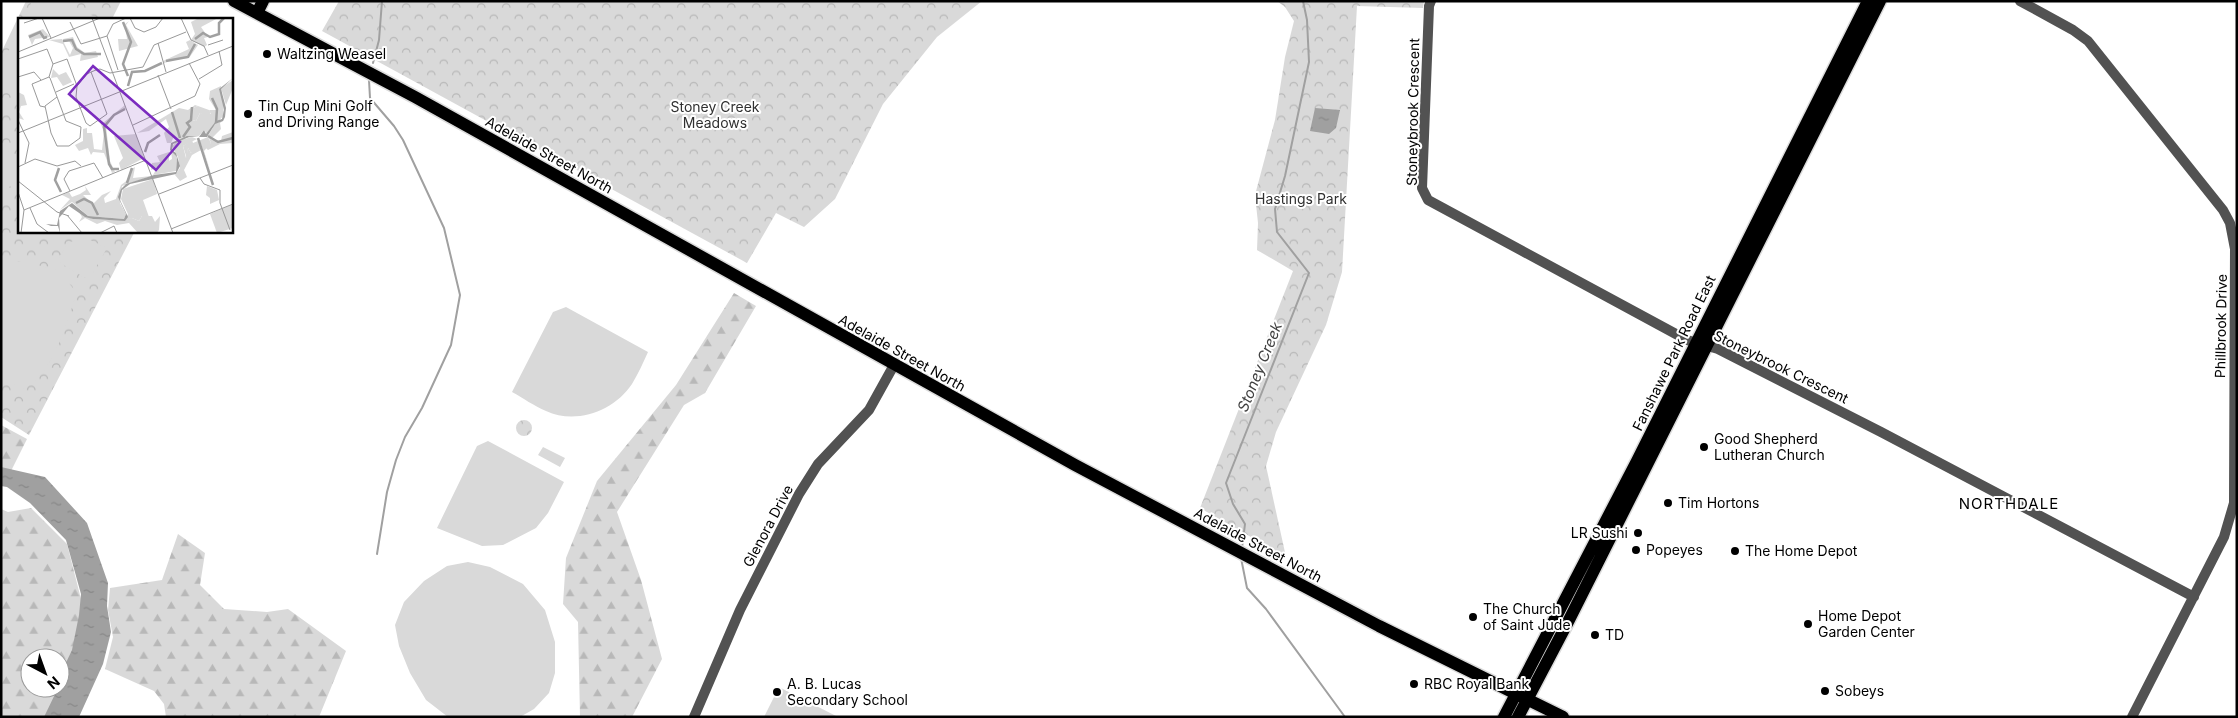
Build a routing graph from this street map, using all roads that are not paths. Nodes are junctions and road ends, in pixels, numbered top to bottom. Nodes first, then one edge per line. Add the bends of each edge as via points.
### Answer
1 (234, 1) edge
2 (263, 1) edge
3 (1431, 1) edge
4 (1868, 1) edge
5 (1880, 1) edge
6 (2020, 1) edge
7 (257, 14) junction
8 (2234, 222) edge
9 (1702, 344) junction
10 (894, 365) junction
11 (2194, 598) junction
12 (1515, 693) junction
13 (1527, 699) junction
14 (694, 717) edge
15 (1504, 717) edge
16 (1518, 717) edge
17 (1563, 717) edge
18 (2132, 717) edge

1 - 7 main road, Adelaide Street North
2 - 7 main road
3 - 9 street, Stoneybrook Crescent via 1422,188 1428,200 1687,340
4 - 9 main road, Fanshawe Park Road East
5 - 9 main road, Fanshawe Park Road East
6 - 8 street, Phillbrook Drive via 2073,30 2088,42
7 - 10 main road, Adelaide Street North via 415,97
8 - 11 street, Phillbrook Drive via 2234,503 2224,537
9 - 11 street, Stoneybrook Crescent via 1890,436
9 - 12 main road, Fanshawe Park Road East
9 - 13 main road, Fanshawe Park Road East
10 - 12 main road, Adelaide Street North via 1274,571
10 - 14 street, Glenora Drive via 869,410 818,464 799,494 740,610
11 - 18 street, Phillbrook Drive
12 - 13 main road, Adelaide Street North
12 - 15 main road, Fanshawe Park Road East
13 - 16 main road, Fanshawe Park Road East
13 - 17 main road, Adelaide Street North

